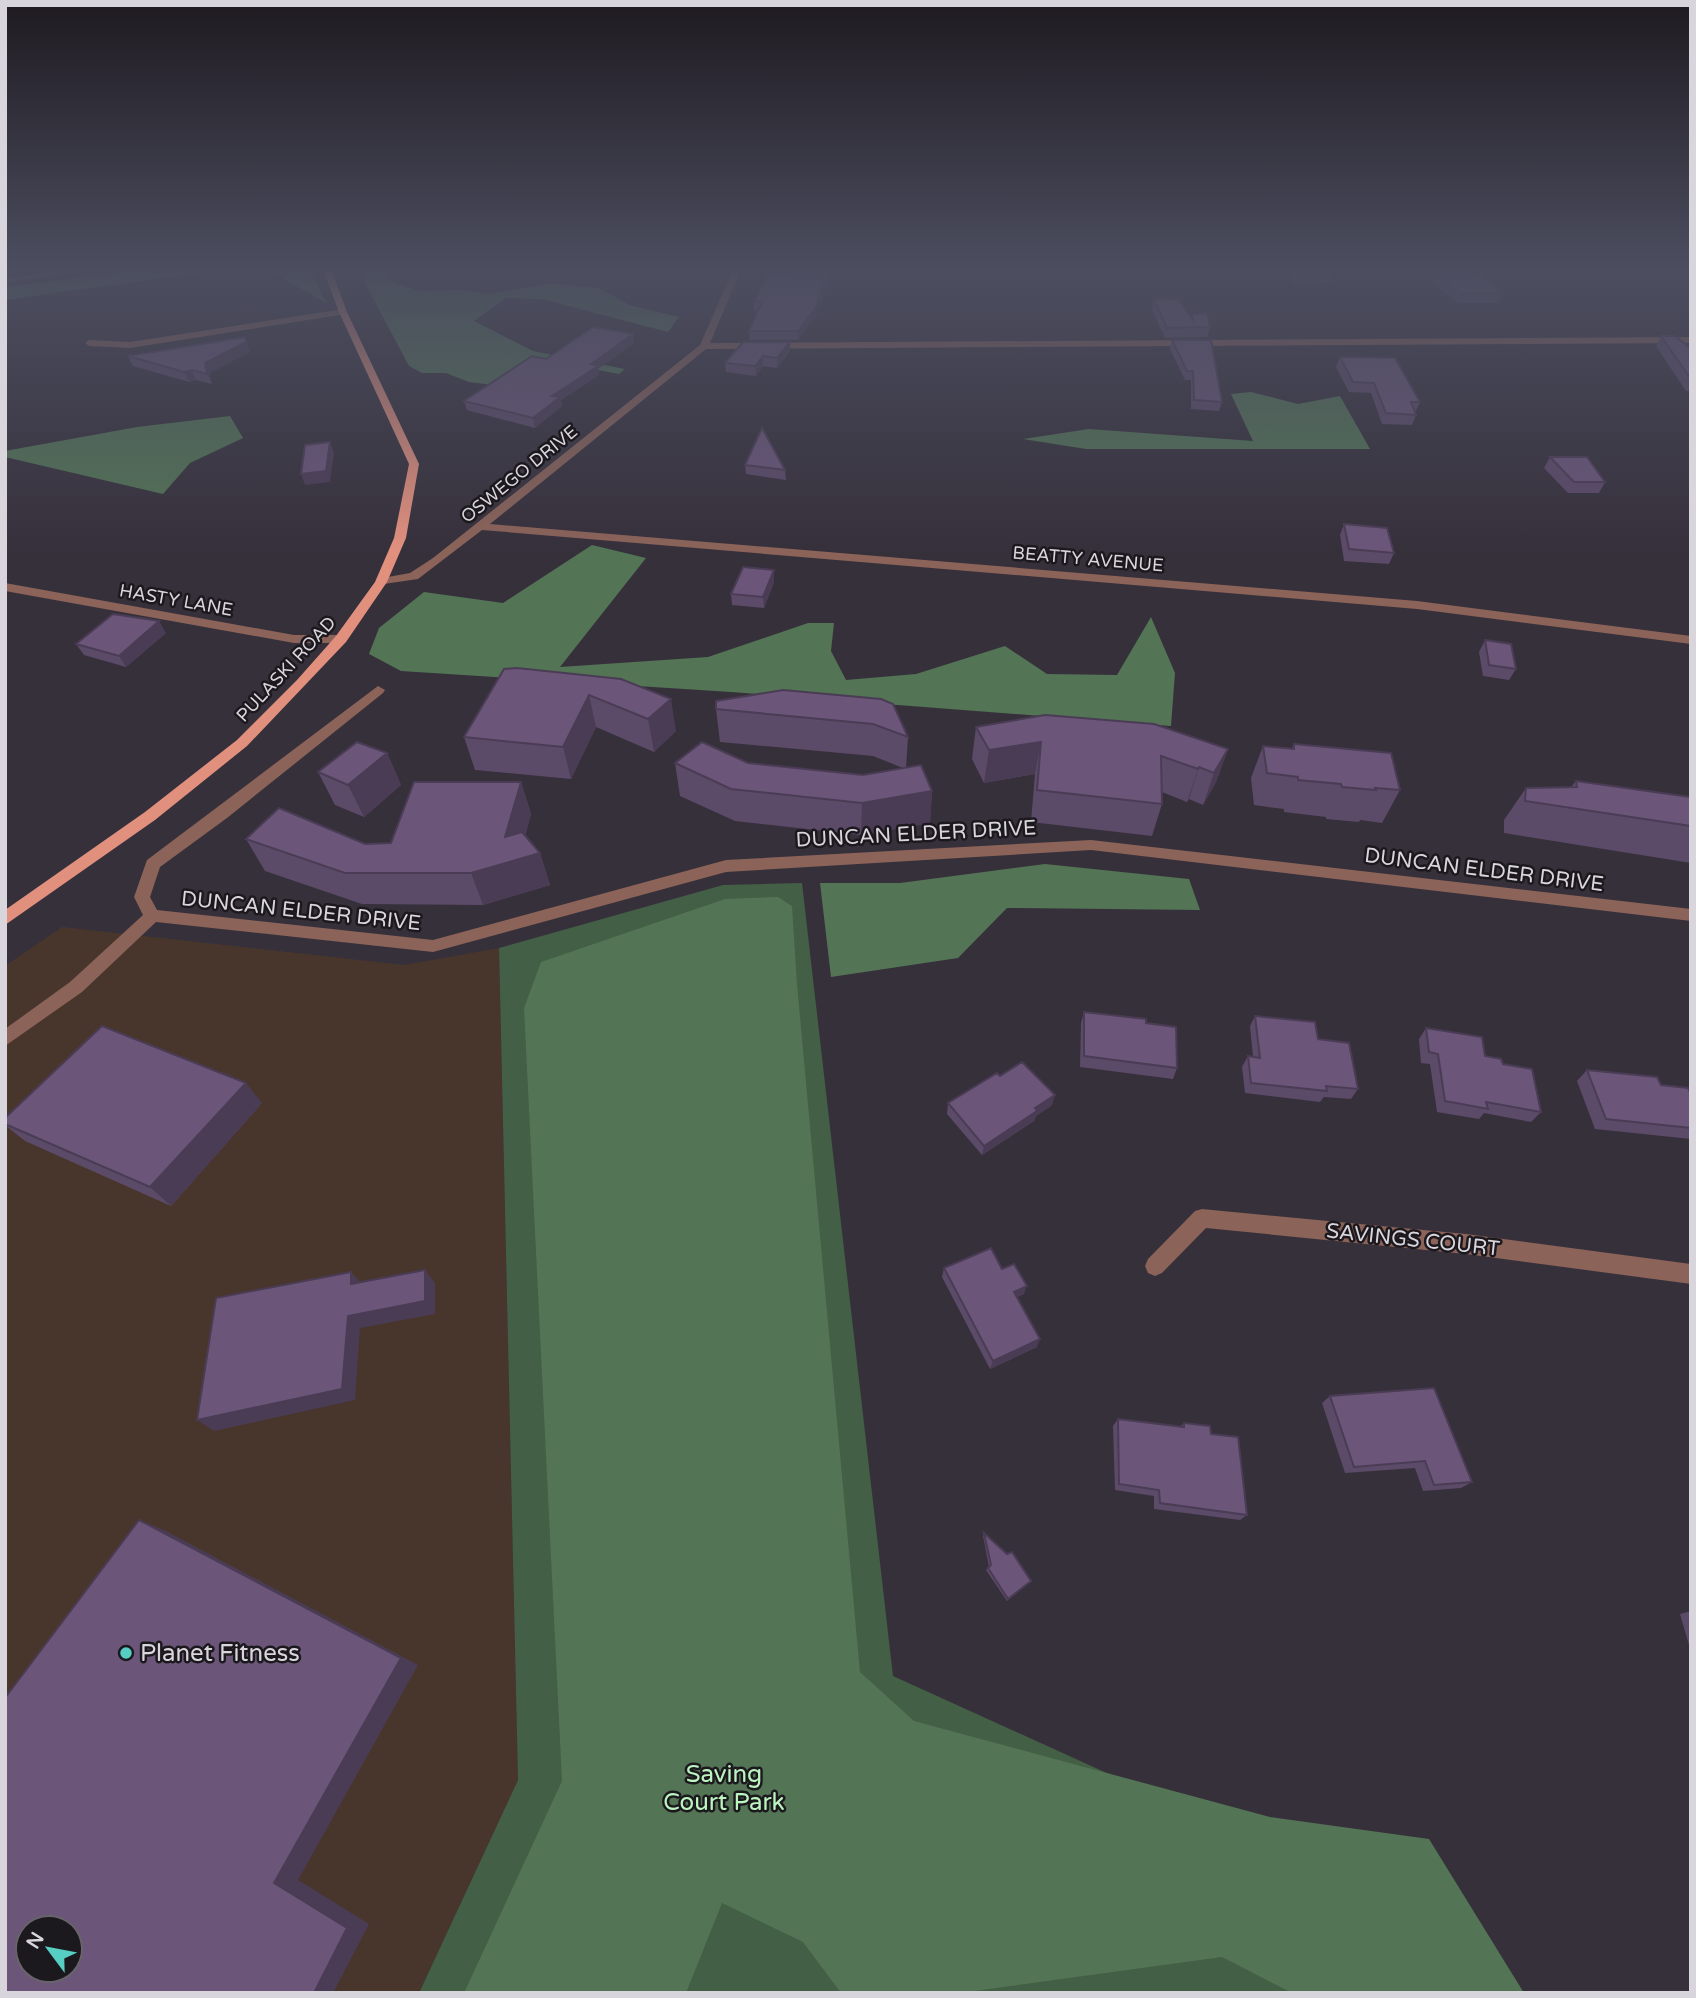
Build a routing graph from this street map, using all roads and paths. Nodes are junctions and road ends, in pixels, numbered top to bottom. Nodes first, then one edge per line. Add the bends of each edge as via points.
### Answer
1 (368, 365) edge
2 (680, 365) edge
3 (481, 527) junction
4 (381, 582) junction
5 (5, 587) edge
6 (341, 639) junction
7 (1691, 640) edge
8 (378, 690) dead end
9 (1691, 915) edge
10 (152, 916) junction
11 (5, 919) edge
12 (5, 1039) edge
13 (1155, 1266) dead end
14 (1691, 1274) edge

1 - 4 main road, PULASKI ROAD via 414,464 400,538
2 - 3 street, OSWEGO DRIVE
3 - 4 street, OSWEGO DRIVE via 414,576
3 - 7 street, BEATTY AVENUE via 1417,605
4 - 6 main road, PULASKI ROAD
5 - 6 street, HASTY LANE via 294,639
6 - 11 main road, PULASKI ROAD via 242,743 150,816
8 - 10 street, DUNCAN ELDER DRIVE via 153,863 142,897
9 - 10 street, DUNCAN ELDER DRIVE via 1091,845 726,866 433,946
10 - 12 street, DUNCAN ELDER DRIVE via 76,987
13 - 14 street, SAVINGS COURT via 1202,1218 1466,1244

